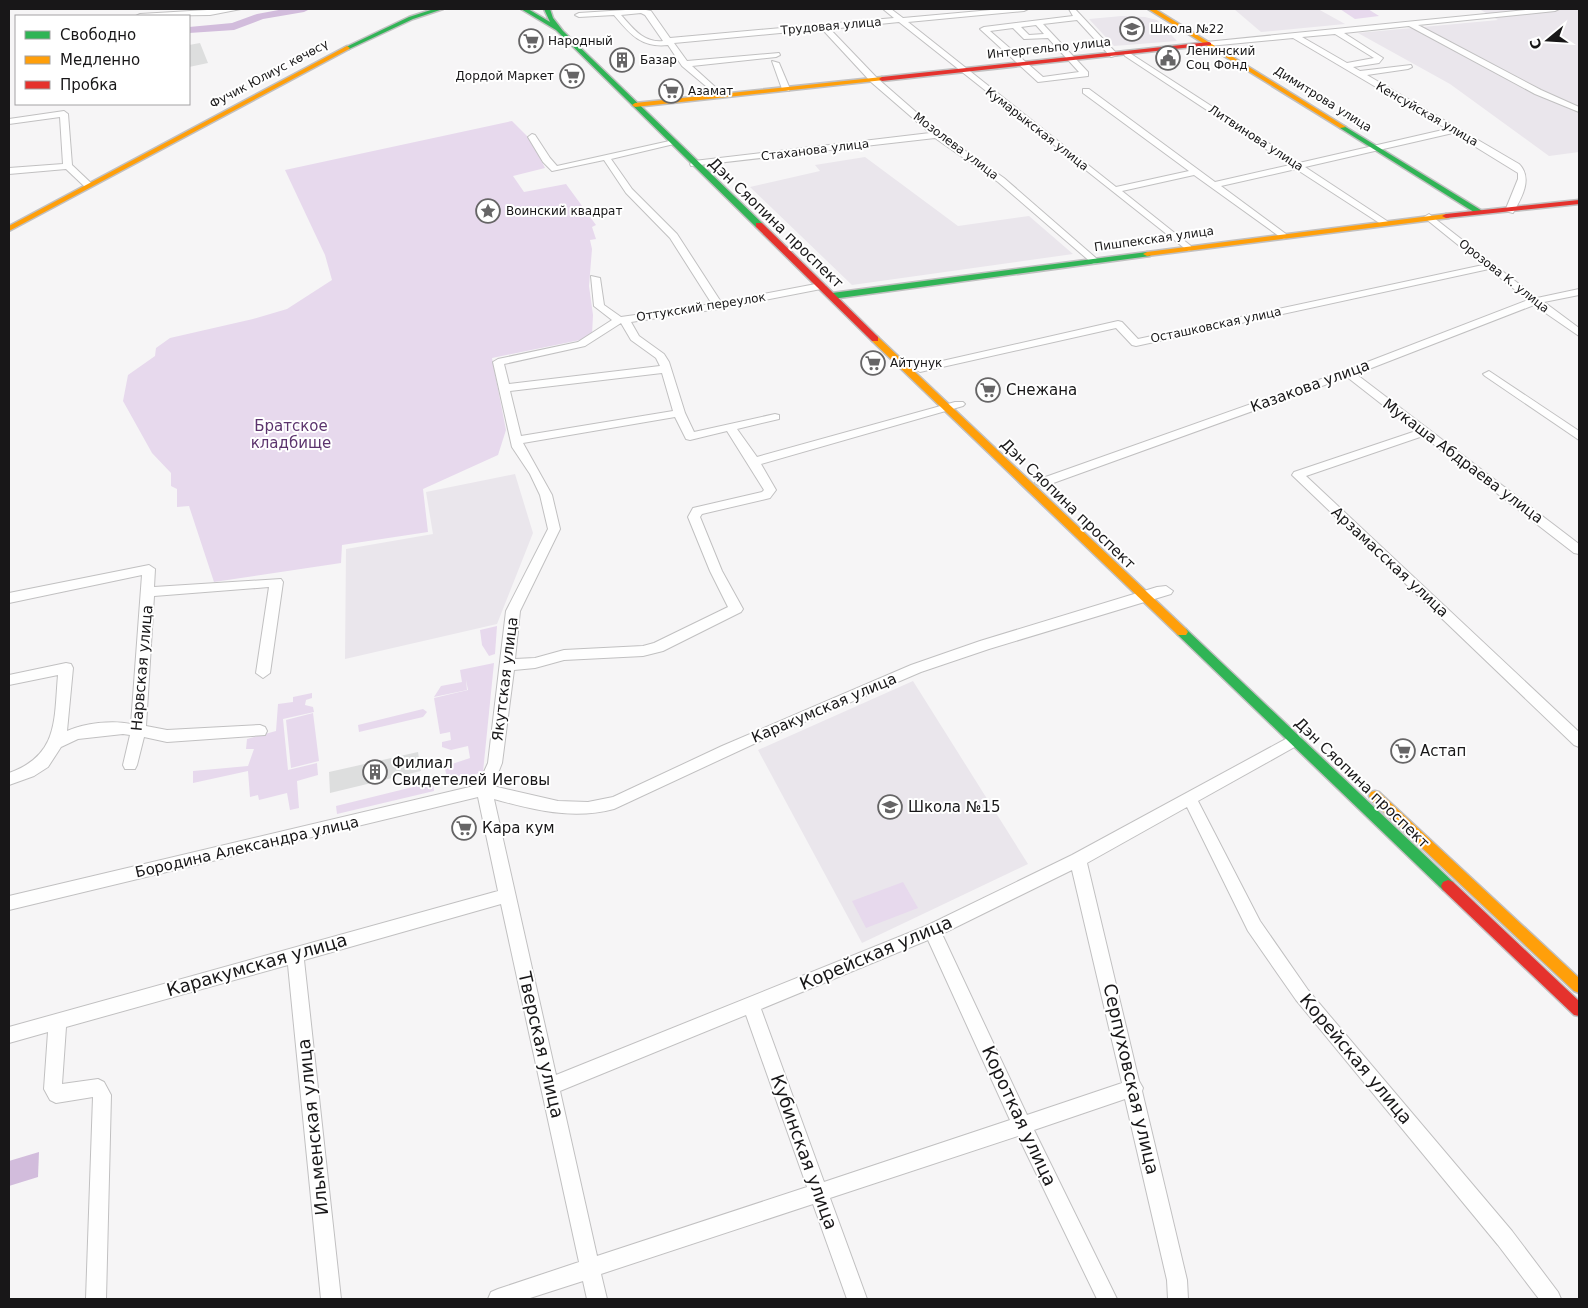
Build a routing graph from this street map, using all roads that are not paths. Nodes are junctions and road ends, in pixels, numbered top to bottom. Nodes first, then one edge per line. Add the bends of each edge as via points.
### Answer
1 (237, 9) edge
2 (440, 9) edge
3 (524, 9) edge
4 (547, 9) edge
5 (559, 9) edge
6 (887, 9) edge
7 (1024, 9) edge
8 (1071, 9) edge
9 (1151, 9) edge
10 (1555, 9) edge
11 (979, 11) edge
12 (168, 13) edge
13 (616, 13) junction
14 (151, 15) edge
15 (579, 15) dead end
16 (1075, 18) dead end
17 (900, 20) junction
18 (1038, 23) junction
19 (1412, 24) junction
20 (1014, 25) junction
21 (824, 27) junction
22 (1336, 31) junction
23 (561, 32) junction
24 (1050, 36) junction
25 (1295, 36) junction
26 (668, 42) junction
27 (1209, 44) junction
28 (1128, 54) junction
29 (1114, 55) junction
30 (1072, 59) junction
31 (685, 64) junction
32 (1025, 64) junction
33 (1345, 66) junction
34 (1408, 67) dead end
35 (963, 71) junction
36 (1357, 74) junction
37 (874, 80) junction
38 (786, 89) junction
39 (1086, 91) dead end
40 (720, 96) junction
41 (648, 103) junction
42 (635, 105) junction
43 (1579, 110) edge
44 (9, 121) edge
45 (1454, 130) junction
46 (937, 135) junction
47 (532, 137) dead end
48 (672, 142) junction
49 (1376, 148) junction
50 (606, 157) junction
51 (707, 163) junction
52 (694, 164) junction
53 (68, 166) junction
54 (1298, 166) junction
55 (9, 171) edge
56 (1196, 172) junction
57 (88, 185) junction
58 (1214, 185) junction
59 (1114, 190) junction
60 (1579, 202) edge
61 (1510, 210) junction
62 (1480, 212) junction
63 (1429, 217) junction
64 (1384, 222) junction
65 (9, 229) edge
66 (1283, 236) junction
67 (1188, 248) junction
68 (1093, 261) junction
69 (1491, 266) junction
70 (595, 278) dead end
71 (821, 286) junction
72 (1579, 292) edge
73 (844, 295) junction
74 (832, 296) junction
75 (1535, 301) junction
76 (718, 306) junction
77 (622, 320) junction
78 (1579, 333) edge
79 (920, 368) junction
80 (666, 369) junction
81 (1348, 373) junction
82 (1490, 374) dead end
83 (504, 388) junction
84 (960, 404) junction
85 (948, 408) junction
86 (679, 413) junction
87 (775, 416) dead end
88 (730, 427) junction
89 (1425, 432) junction
90 (1579, 436) edge
91 (517, 440) junction
92 (754, 462) junction
93 (1041, 483) junction
94 (1579, 550) edge
95 (148, 592) junction
96 (1163, 594) joint
97 (1142, 596) junction
98 (9, 598) edge
99 (508, 665) junction
100 (263, 673) dead end
101 (9, 680) edge
102 (138, 731) junction
103 (260, 731) dead end
104 (1295, 740) junction
105 (1579, 741) edge
106 (58, 743) junction
107 (130, 765) dead end
108 (9, 779) edge
109 (1364, 786) dead end
110 (484, 790) junction
111 (1190, 799) junction
112 (1078, 860) junction
113 (506, 896) junction
114 (9, 903) edge
115 (932, 931) junction
116 (295, 955) junction
117 (1579, 988) edge
118 (751, 1006) junction
119 (1579, 1010) edge
120 (58, 1021) junction
121 (9, 1035) edge
122 (551, 1086) junction
123 (1134, 1088) junction
124 (1021, 1123) junction
125 (819, 1194) junction
126 (590, 1269) junction
127 (96, 1299) edge
128 (330, 1299) edge
129 (498, 1299) edge
130 (597, 1299) edge
131 (856, 1299) edge
132 (1107, 1299) edge
133 (1178, 1299) edge
134 (1551, 1299) edge

1 - 12 street
2 - 57 main road, Фучик Юлиус көчөсү via 411,18 356,43
3 - 23 main road
4 - 23 main road, Дэн Сяопина проспект
5 - 41 main road, Дэн Сяопина проспект via 572,31
6 - 17 street, Кумарыкская улица
7 - 11 street, Трудовая улица
8 - 29 street
9 - 27 main road, Димитрова улица
10 - 19 street, Интергельпо улица
11 - 17 street, Трудовая улица
12 - 14 street
13 - 15 street
13 - 26 street, Трудовая улица via 643,43 657,45
13 - 26 street via 648,13
16 - 18 street
17 - 21 street, Трудовая улица
17 - 35 street, Кумарыкская улица
18 - 20 street
18 - 24 street
19 - 22 street, Интергельпо улица
19 - 43 street via 1432,38
20 - 24 street via 1027,36
20 - 32 street via 984,31
21 - 26 street, Трудовая улица
21 - 37 street, Мозолева улица
22 - 25 street, Интергельпо улица
22 - 33 street via 1379,58
23 - 42 main road, Дэн Сяопина проспект
24 - 30 street
25 - 27 street, Интергельпо улица
25 - 33 street, Кенсуйская улица
26 - 31 street
27 - 28 main road, Интергельпо улица
27 - 49 main road, Димитрова улица
28 - 29 main road, Интергельпо улица
28 - 54 street, Литвинова улица
29 - 30 main road, Интергельпо улица
30 - 32 main road, Интергельпо улица
30 - 32 street via 1085,74 1041,80
31 - 38 street via 775,59
31 - 40 street
32 - 35 main road, Интергельпо улица
33 - 36 street, Кенсуйская улица
34 - 36 street
35 - 37 main road, Интергельпо улица
35 - 59 street, Кумарыкская улица
36 - 45 street, Кенсуйская улица
37 - 38 main road, Интергельпо улица
37 - 46 street, Мозолева улица
38 - 40 main road, Интергельпо улица
39 - 56 street
40 - 41 main road, Интергельпо улица
41 - 42 main road, Интергельпо улица
41 - 51 main road, Дэн Сяопина проспект
42 - 48 main road, Дэн Сяопина проспект
44 - 53 street via 64,114
45 - 49 street
45 - 61 street, Кенсуйская улица via 1522,172 1523,178
46 - 51 street, Стаханова улица
46 - 68 street, Мозолева улица via 1001,180
47 - 50 street via 555,169
48 - 50 street
48 - 52 main road, Дэн Сяопина проспект
49 - 54 street
49 - 62 main road, Димитрова улица
50 - 76 street via 629,191 674,236
51 - 52 street, Стаханова улица
51 - 73 main road, Дэн Сяопина проспект
52 - 71 main road, Дэн Сяопина проспект
53 - 55 street
53 - 57 street
54 - 58 street
54 - 64 street, Литвинова улица
56 - 58 street
56 - 59 street
57 - 65 main road, Фучик Юлиус көчөсү
58 - 66 street
59 - 67 street, Кумарыкская улица
60 - 61 main road, Пишпекская улица
61 - 62 main road, Пишпекская улица
62 - 63 main road, Пишпекская улица
63 - 64 main road, Пишпекская улица
63 - 69 street, Орозова К. улица
64 - 66 main road, Пишпекская улица
66 - 67 main road, Пишпекская улица
67 - 68 main road, Пишпекская улица
68 - 73 main road, Пишпекская улица
69 - 75 street, Орозова К. улица
69 - 79 street, Осташковская улица via 1136,343 1118,324
70 - 77 street via 599,306
71 - 74 main road, Дэн Сяопина проспект
71 - 76 street, Оттукский переулок
72 - 75 street, Казакова улица
73 - 74 main road, Пишпекская улица
73 - 79 main road, Дэн Сяопина проспект
74 - 85 main road, Дэн Сяопина проспект
75 - 78 street, Орозова К. улица
75 - 81 street, Казакова улица
76 - 77 street, Оттукский переулок
77 - 80 street, Оттукский переулок via 635,338 660,356
77 - 83 street, Якутская улица via 582,344 498,362
79 - 84 main road, Дэн Сяопина проспект
80 - 83 street
80 - 86 street, Оттукский переулок
81 - 89 street, Мукаша Абдраева улица
81 - 93 street, Казакова улица
82 - 90 street
83 - 91 street, Якутская улица
84 - 85 street
84 - 93 main road, Дэн Сяопина проспект
85 - 92 street
85 - 97 main road, Дэн Сяопина проспект
86 - 88 street, Оттукский переулок via 690,436
86 - 91 street
87 - 88 street, Оттукский переулок
88 - 92 street
89 - 94 street, Мукаша Абдраева улица
89 - 105 street, Арзамасская улица via 1298,475
91 - 99 street, Якутская улица via 546,495 554,529 513,610
92 - 99 street via 770,490 766,495 697,511 694,517 736,609 658,647 643,651 570,655
93 - 96 main road, Дэн Сяопина проспект
95 - 98 street, Нарвская улица via 149,569
95 - 100 street via 276,582
95 - 102 street, Нарвская улица
96 - 97 street, Каракумская улица
97 - 104 main road, Дэн Сяопина проспект
97 - 110 street, Каракумская улица via 886,680 666,776 625,800 574,808 545,805
99 - 110 street, Якутская улица via 495,763
101 - 106 street via 66,668
102 - 103 street via 186,737
102 - 106 street via 123,728 86,731
102 - 107 street, Нарвская улица
104 - 111 street, Корейская улица
104 - 119 main road, Дэн Сяопина проспект
106 - 108 street via 47,760 29,774
109 - 117 main road, Дэн Сяопина проспект
110 - 113 street, Тверская улица
110 - 114 street, Бородина Александра улица
111 - 112 street, Корейская улица
111 - 134 street, Корейская улица via 1254,926 1302,995 1505,1238
112 - 115 street, Корейская улица
112 - 123 street, Серпуховская улица
113 - 116 street, Каракумская улица
113 - 122 street, Тверская улица
115 - 118 street, Корейская улица
115 - 124 street, Короткая улица
116 - 120 street, Каракумская улица
116 - 128 street, Ильменская улица
118 - 122 street, Корейская улица
118 - 125 street, Кубинская улица
120 - 121 street, Каракумская улица
120 - 127 street via 53,1089 56,1094 98,1088 102,1095
122 - 126 street, Тверская улица
123 - 124 street
123 - 133 street, Серпуховская улица via 1178,1280
124 - 125 street
124 - 132 street, Короткая улица
125 - 126 street
125 - 131 street, Кубинская улица
126 - 129 street
126 - 130 street, Тверская улица

